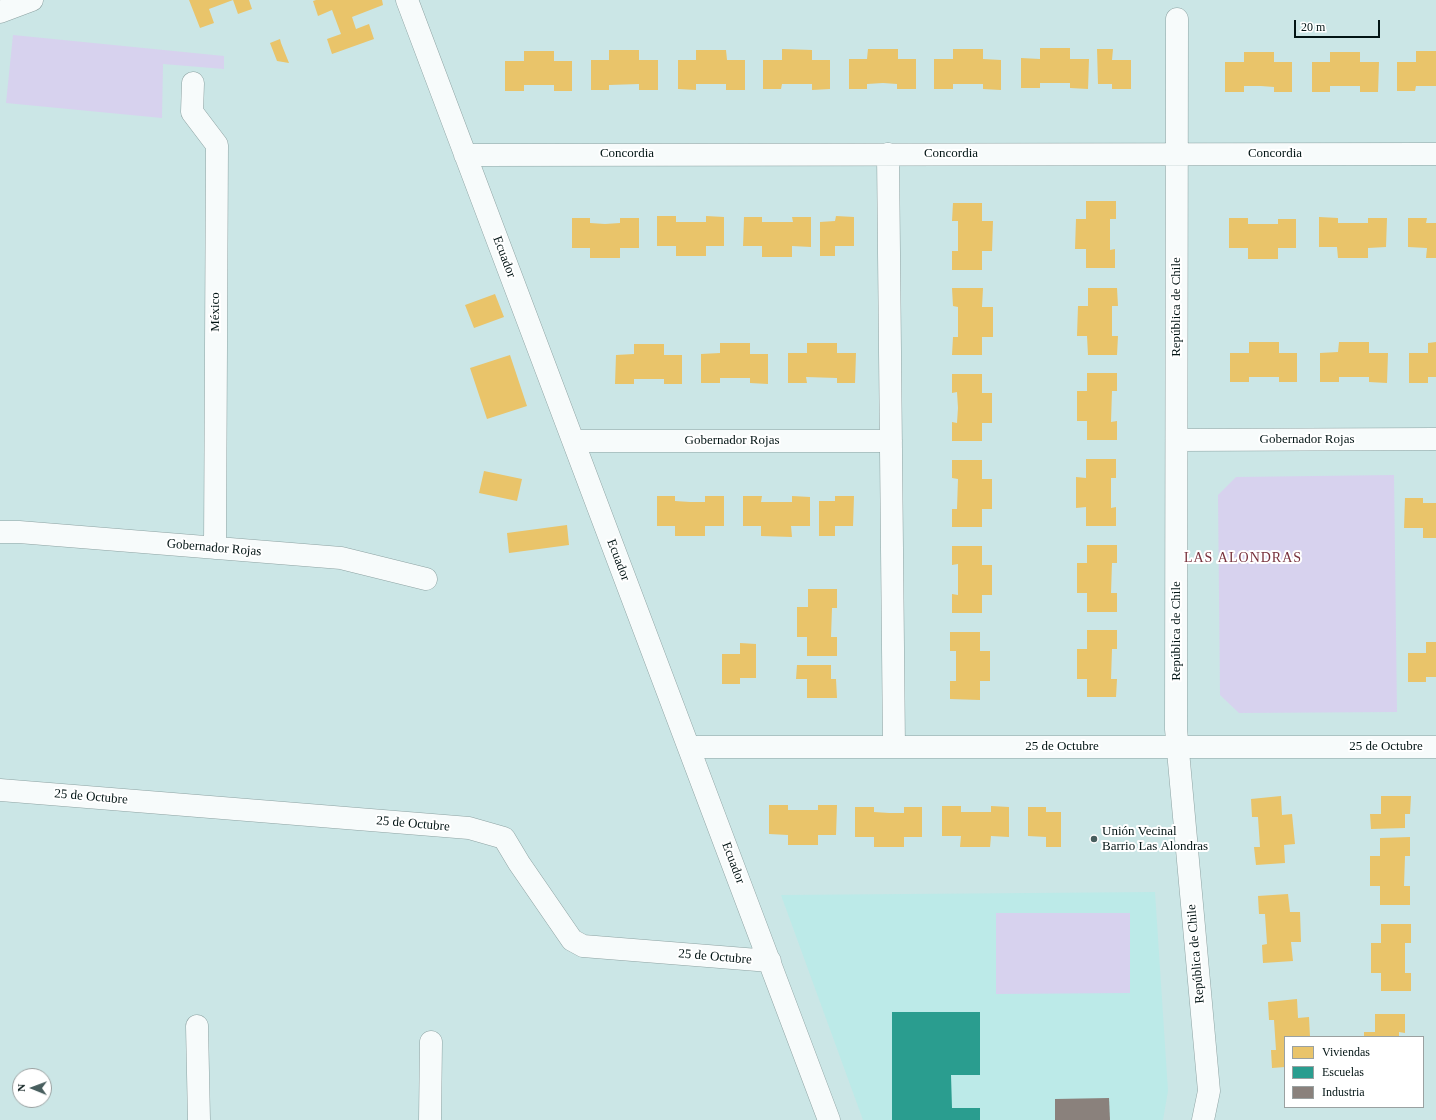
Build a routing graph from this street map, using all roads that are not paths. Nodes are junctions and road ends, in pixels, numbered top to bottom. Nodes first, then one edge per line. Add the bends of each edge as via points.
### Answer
1 (32, 0) edge
2 (407, 0) edge
3 (0, 12) edge
4 (1177, 19) dead end
5 (193, 83) dead end
6 (888, 154) junction
7 (1177, 154) junction
8 (1436, 154) edge
9 (465, 155) junction
10 (1436, 439) edge
11 (1177, 440) junction
12 (574, 441) junction
13 (891, 441) junction
14 (0, 532) edge
15 (215, 548) junction
16 (426, 579) dead end
17 (689, 747) junction
18 (894, 747) junction
19 (1178, 747) junction
20 (1436, 747) edge
21 (0, 790) edge
22 (770, 961) junction
23 (197, 1026) dead end
24 (431, 1042) dead end
25 (199, 1120) edge
26 (430, 1120) edge
27 (829, 1120) edge
28 (1203, 1120) edge

1 - 3 street
2 - 9 street, Ecuador
4 - 7 street, República de Chile
5 - 15 street, México via 192,112 217,144
6 - 7 street, Concordia
6 - 9 street, Concordia
6 - 13 street
7 - 8 street, Concordia
7 - 11 street, República de Chile
9 - 12 street, Ecuador
10 - 11 street, Gobernador Rojas
11 - 19 street, República de Chile
12 - 13 street, Gobernador Rojas
12 - 17 street, Ecuador
13 - 18 street
14 - 15 street, Gobernador Rojas
15 - 16 street, Gobernador Rojas via 341,558
17 - 18 street, 25 de Octubre
17 - 22 street, Ecuador
18 - 19 street, 25 de Octubre
19 - 20 street, 25 de Octubre
19 - 28 street, República de Chile via 1209,1091
21 - 22 street, 25 de Octubre via 469,828 504,838 572,940 584,946
22 - 27 street, Ecuador
23 - 25 street
24 - 26 street

